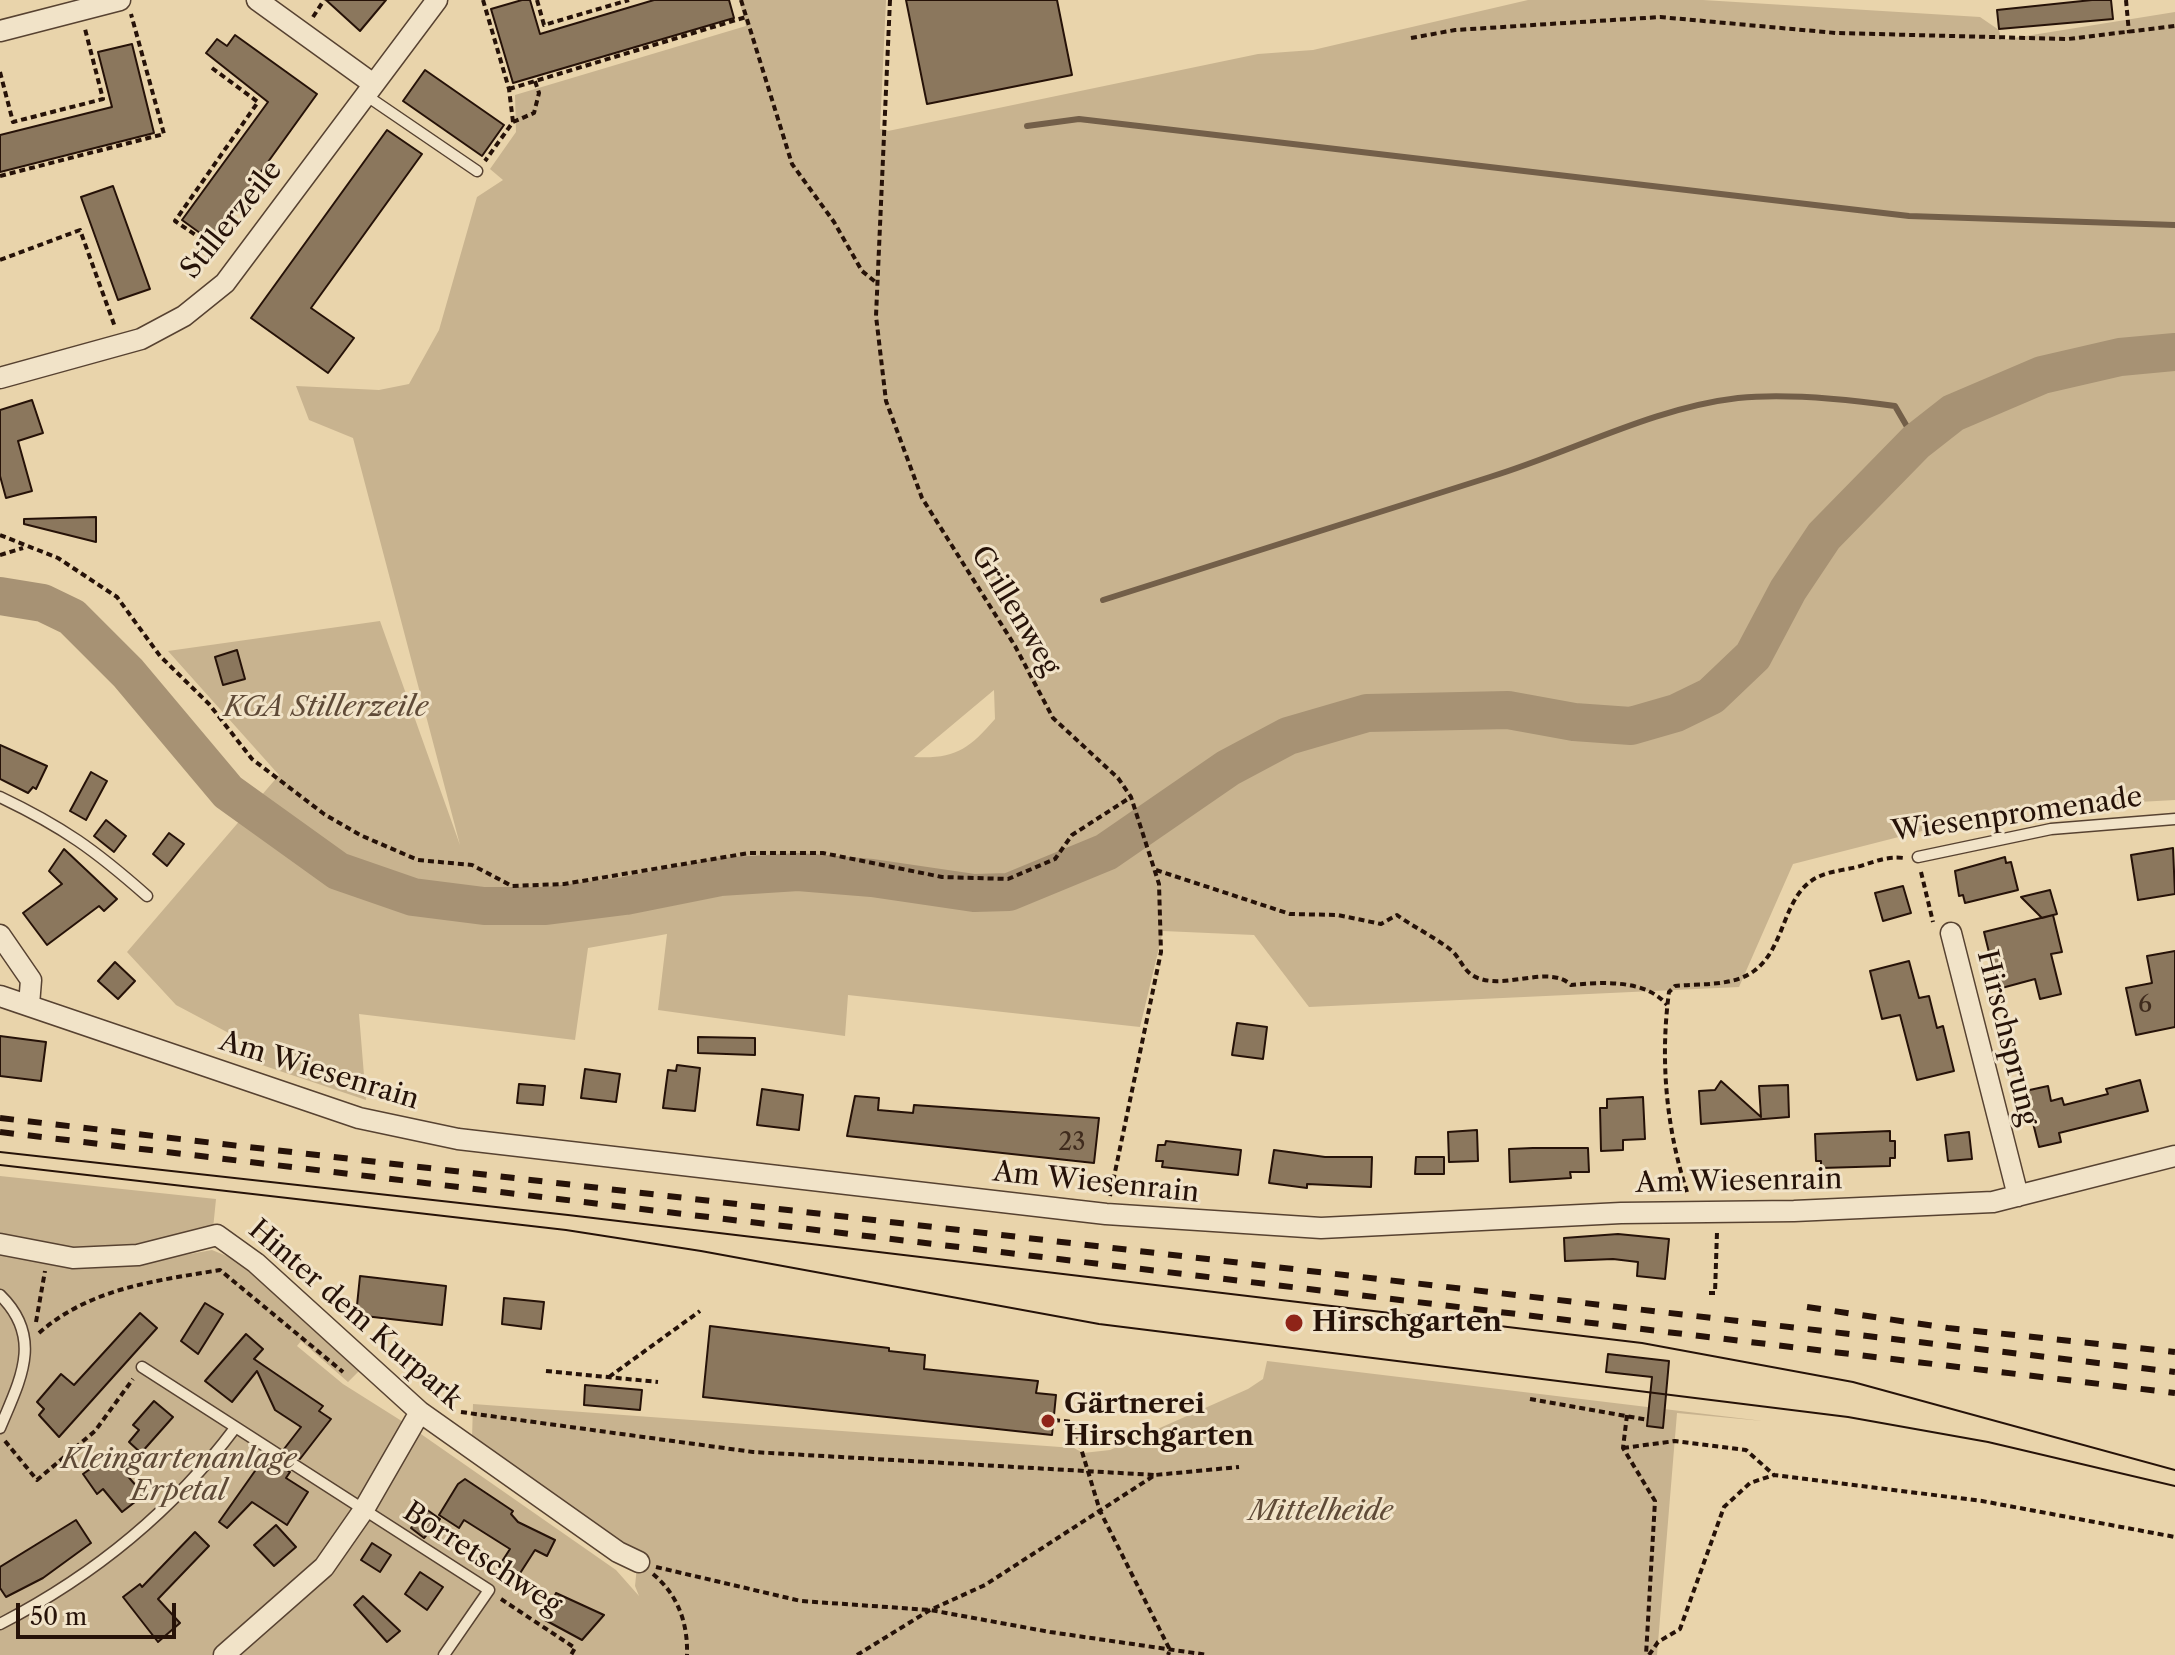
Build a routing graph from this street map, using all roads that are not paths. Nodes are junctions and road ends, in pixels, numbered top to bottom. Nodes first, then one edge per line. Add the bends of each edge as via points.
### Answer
1 (120, 0) edge
2 (257, 0) edge
3 (437, 0) edge
4 (0, 31) edge
5 (368, 88) junction
6 (477, 171) road end
7 (0, 378) edge
8 (0, 797) edge
9 (2175, 819) edge
10 (1918, 857) road end
11 (147, 896) dead end
12 (1951, 933) road end
13 (0, 935) edge
14 (0, 996) edge
15 (29, 1005) junction
16 (2175, 1156) edge
17 (2018, 1196) junction
18 (0, 1244) edge
19 (0, 1295) edge
20 (142, 1367) road end
21 (420, 1412) junction
22 (0, 1428) edge
23 (235, 1428) junction
24 (363, 1511) junction
25 (639, 1562) road end
26 (0, 1624) edge
27 (224, 1655) edge
28 (444, 1655) edge

1 - 4 street
2 - 5 street
3 - 5 street, Stillerzeile
5 - 6 lane
5 - 7 street, Stillerzeile via 225,283 184,316 141,339
8 - 11 lane via 58,824
9 - 10 lane, Wiesenpromenade via 2051,829
12 - 17 street, Hirschsprung
13 - 15 street via 31,980
14 - 15 street, Am Wiesenrain
15 - 17 street, Am Wiesenrain via 403,1129 1106,1214 1321,1228 1993,1202
16 - 17 street, Am Wiesenrain
18 - 21 street, Hinter dem Kurpark via 73,1258 138,1255 217,1235 256,1263
19 - 22 lane via 16,1310 26,1344 23,1372
20 - 23 lane, Borretschweg
21 - 24 street
21 - 25 street, Hinter dem Kurpark
23 - 24 lane, Borretschweg
23 - 26 lane via 199,1476 159,1516 57,1594
24 - 27 street via 324,1567
24 - 28 lane, Borretschweg via 489,1590

